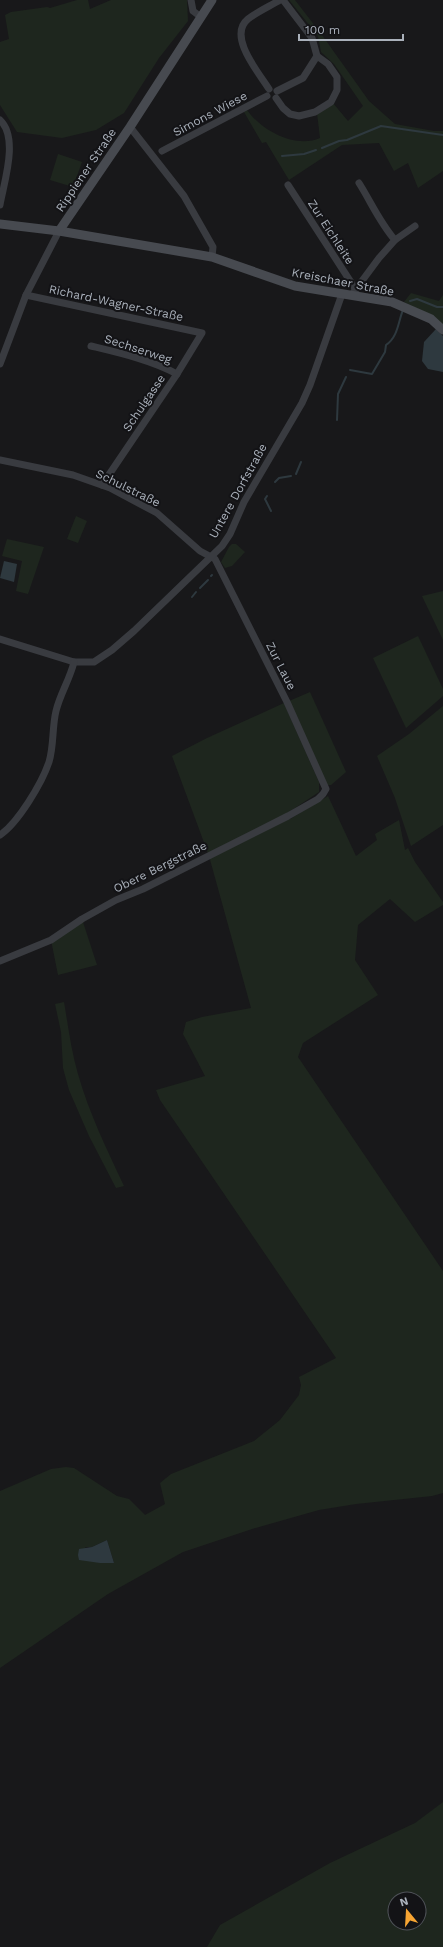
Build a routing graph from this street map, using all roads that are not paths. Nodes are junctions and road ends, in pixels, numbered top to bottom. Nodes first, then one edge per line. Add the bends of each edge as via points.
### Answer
1 (191, 0) edge
2 (212, 0) edge
3 (280, 0) edge
4 (283, 0) edge
5 (202, 17) junction
6 (317, 56) junction
7 (272, 94) junction
8 (0, 120) edge
9 (130, 127) junction
10 (162, 151) dead end
11 (359, 183) dead end
12 (288, 185) dead end
13 (0, 205) edge
14 (0, 224) edge
15 (415, 226) dead end
16 (59, 231) junction
17 (395, 240) junction
18 (212, 257) junction
19 (354, 293) junction
20 (342, 294) junction
21 (26, 295) junction
22 (443, 330) edge
23 (202, 332) joint
24 (91, 346) dead end
25 (0, 364) edge
26 (178, 374) junction
27 (0, 460) edge
28 (102, 485) junction
29 (211, 556) junction
30 (0, 639) edge
31 (74, 662) junction
32 (326, 789) joint
33 (0, 835) edge
34 (0, 961) edge

1 - 5 street via 193,11
2 - 5 main road, Rippiener Straße
3 - 7 street via 247,20 240,29 242,45
4 - 6 street via 312,38
5 - 9 main road, Rippiener Straße
6 - 7 street, Simons Wiese via 303,78
6 - 7 street via 328,64 337,77 337,90 332,102 315,112 299,116 290,114
7 - 10 street, Simons Wiese
8 - 13 street via 10,142
9 - 16 main road, Rippiener Straße
9 - 18 street via 184,196 213,247
11 - 17 street via 386,230
12 - 19 street, Zur Eichleite
14 - 16 main road, Kreischaer Straße
15 - 17 street, Zur Eichleite
16 - 18 main road, Kreischaer Straße
16 - 21 street, Rippiener Straße
17 - 19 street, Zur Eichleite via 378,258
18 - 20 main road, Kreischaer Straße via 295,286
19 - 20 main road, Kreischaer Straße
19 - 22 main road, Kreischaer Straße via 392,302 431,319
20 - 29 street, Untere Dorfstraße via 302,403 244,502 230,534
21 - 23 street, Richard-Wagner-Straße
21 - 25 street, Rippiener Straße
23 - 26 street, Schulgasse
24 - 26 street, Sechserweg via 167,368
26 - 28 street, Schulgasse
27 - 28 street, Schulstraße via 64,473
28 - 29 street, Schulstraße via 157,514 200,551
29 - 31 street, Untere Dorfstraße via 112,650 94,662
29 - 32 street, Zur Laue via 215,559 287,702
30 - 31 street, Untere Dorfstraße
31 - 33 street via 55,713 49,762 34,791 13,822
32 - 34 street, Obere Bergstraße via 318,799 288,816 143,890 116,900 51,940

